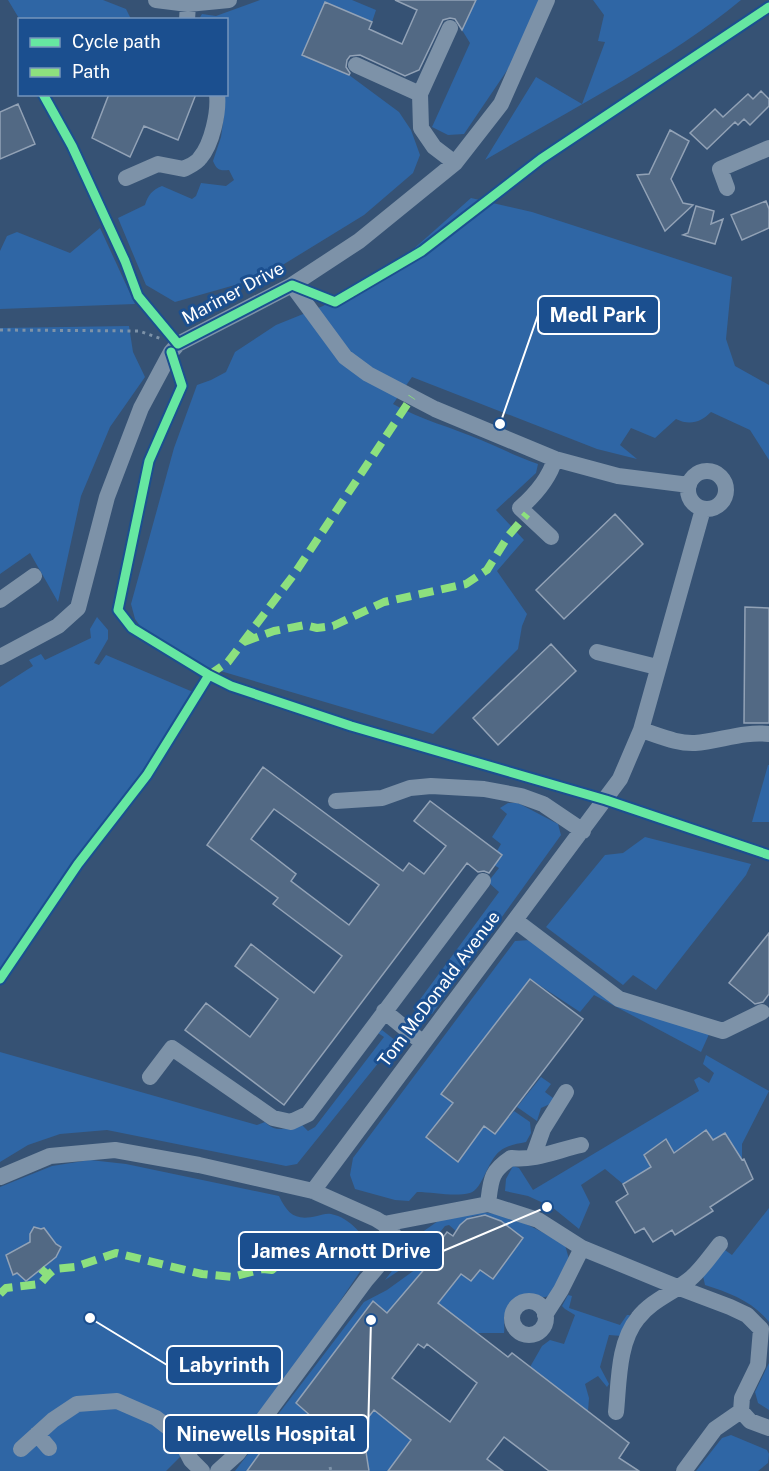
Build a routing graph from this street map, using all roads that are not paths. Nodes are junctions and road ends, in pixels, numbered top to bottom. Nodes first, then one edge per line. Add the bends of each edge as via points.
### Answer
1 (156, 0) edge
2 (229, 0) edge
3 (547, 0) edge
4 (187, 12) edge
5 (450, 28) dead end
6 (356, 65) dead end
7 (420, 94) junction
8 (217, 96) edge
9 (769, 148) edge
10 (455, 163) junction
11 (126, 178) dead end
12 (727, 188) dead end
13 (292, 285) junction
14 (555, 459) junction
15 (689, 485) junction
16 (703, 509) junction
17 (551, 537) dead end
18 (34, 576) dead end
19 (0, 600) edge
20 (597, 652) dead end
21 (0, 657) edge
22 (657, 667) junction
23 (641, 730) junction
24 (769, 734) edge
25 (336, 801) dead end
26 (583, 831) junction
27 (483, 881) dead end
28 (516, 921) junction
29 (384, 1011) junction
30 (762, 1012) dead end
31 (423, 1043) junction
32 (150, 1077) dead end
33 (566, 1092) dead end
34 (581, 1145) dead end
35 (533, 1157) junction
36 (0, 1177) edge
37 (313, 1191) junction
38 (488, 1204) junction
39 (384, 1224) junction
40 (720, 1244) dead end
41 (582, 1248) junction
42 (677, 1287) junction
43 (545, 1315) dead end
44 (741, 1411) junction
45 (616, 1412) dead end
46 (769, 1428) edge
47 (37, 1434) junction
48 (21, 1449) dead end
49 (49, 1449) dead end
50 (202, 1471) edge
51 (218, 1471) edge
52 (684, 1471) edge

1 - 4 street
2 - 4 street
3 - 10 street, Mariner Drive via 501,104
5 - 7 street
6 - 7 street
7 - 10 street via 421,128 434,147
8 - 11 street via 214,129 200,158 184,169 158,164
9 - 12 street via 720,169
10 - 13 street, Mariner Drive via 359,241
13 - 14 street via 345,357 368,374 435,409
13 - 21 street, Mariner Drive via 178,344 171,352 141,408 107,497 78,608 58,626
14 - 15 street via 618,476
14 - 17 street via 552,470 520,508
15 - 16 street via 691,500
15 - 16 street via 703,472 716,473 725,483 723,502
16 - 22 street, Tom McDonald Avenue
18 - 19 street
20 - 22 street
22 - 23 street, Tom McDonald Avenue
23 - 24 street via 692,743
23 - 26 street, Tom McDonald Avenue via 620,779
25 - 26 street via 382,798 410,788 431,786 484,789 543,804
26 - 28 street, Tom McDonald Avenue
27 - 29 street
28 - 30 street via 619,999 723,1031
28 - 31 street, Tom McDonald Avenue
29 - 31 street
29 - 32 street via 308,1114 291,1122 273,1118 172,1048
31 - 37 street, Tom McDonald Avenue
33 - 35 street via 543,1129
34 - 35 street
35 - 38 street via 511,1158 495,1171
36 - 37 street via 50,1156 115,1150
37 - 39 street
38 - 39 street
38 - 41 street via 538,1220
39 - 51 street via 394,1235 392,1247 238,1453
40 - 42 street via 691,1279
41 - 42 street
41 - 43 street
42 - 44 street via 747,1315 761,1329 758,1365 742,1398
42 - 45 street via 637,1319 623,1356
44 - 46 street via 750,1421
44 - 52 street via 715,1429
47 - 48 street
47 - 49 street
47 - 50 street via 77,1404 117,1401 156,1418 178,1435 190,1460

